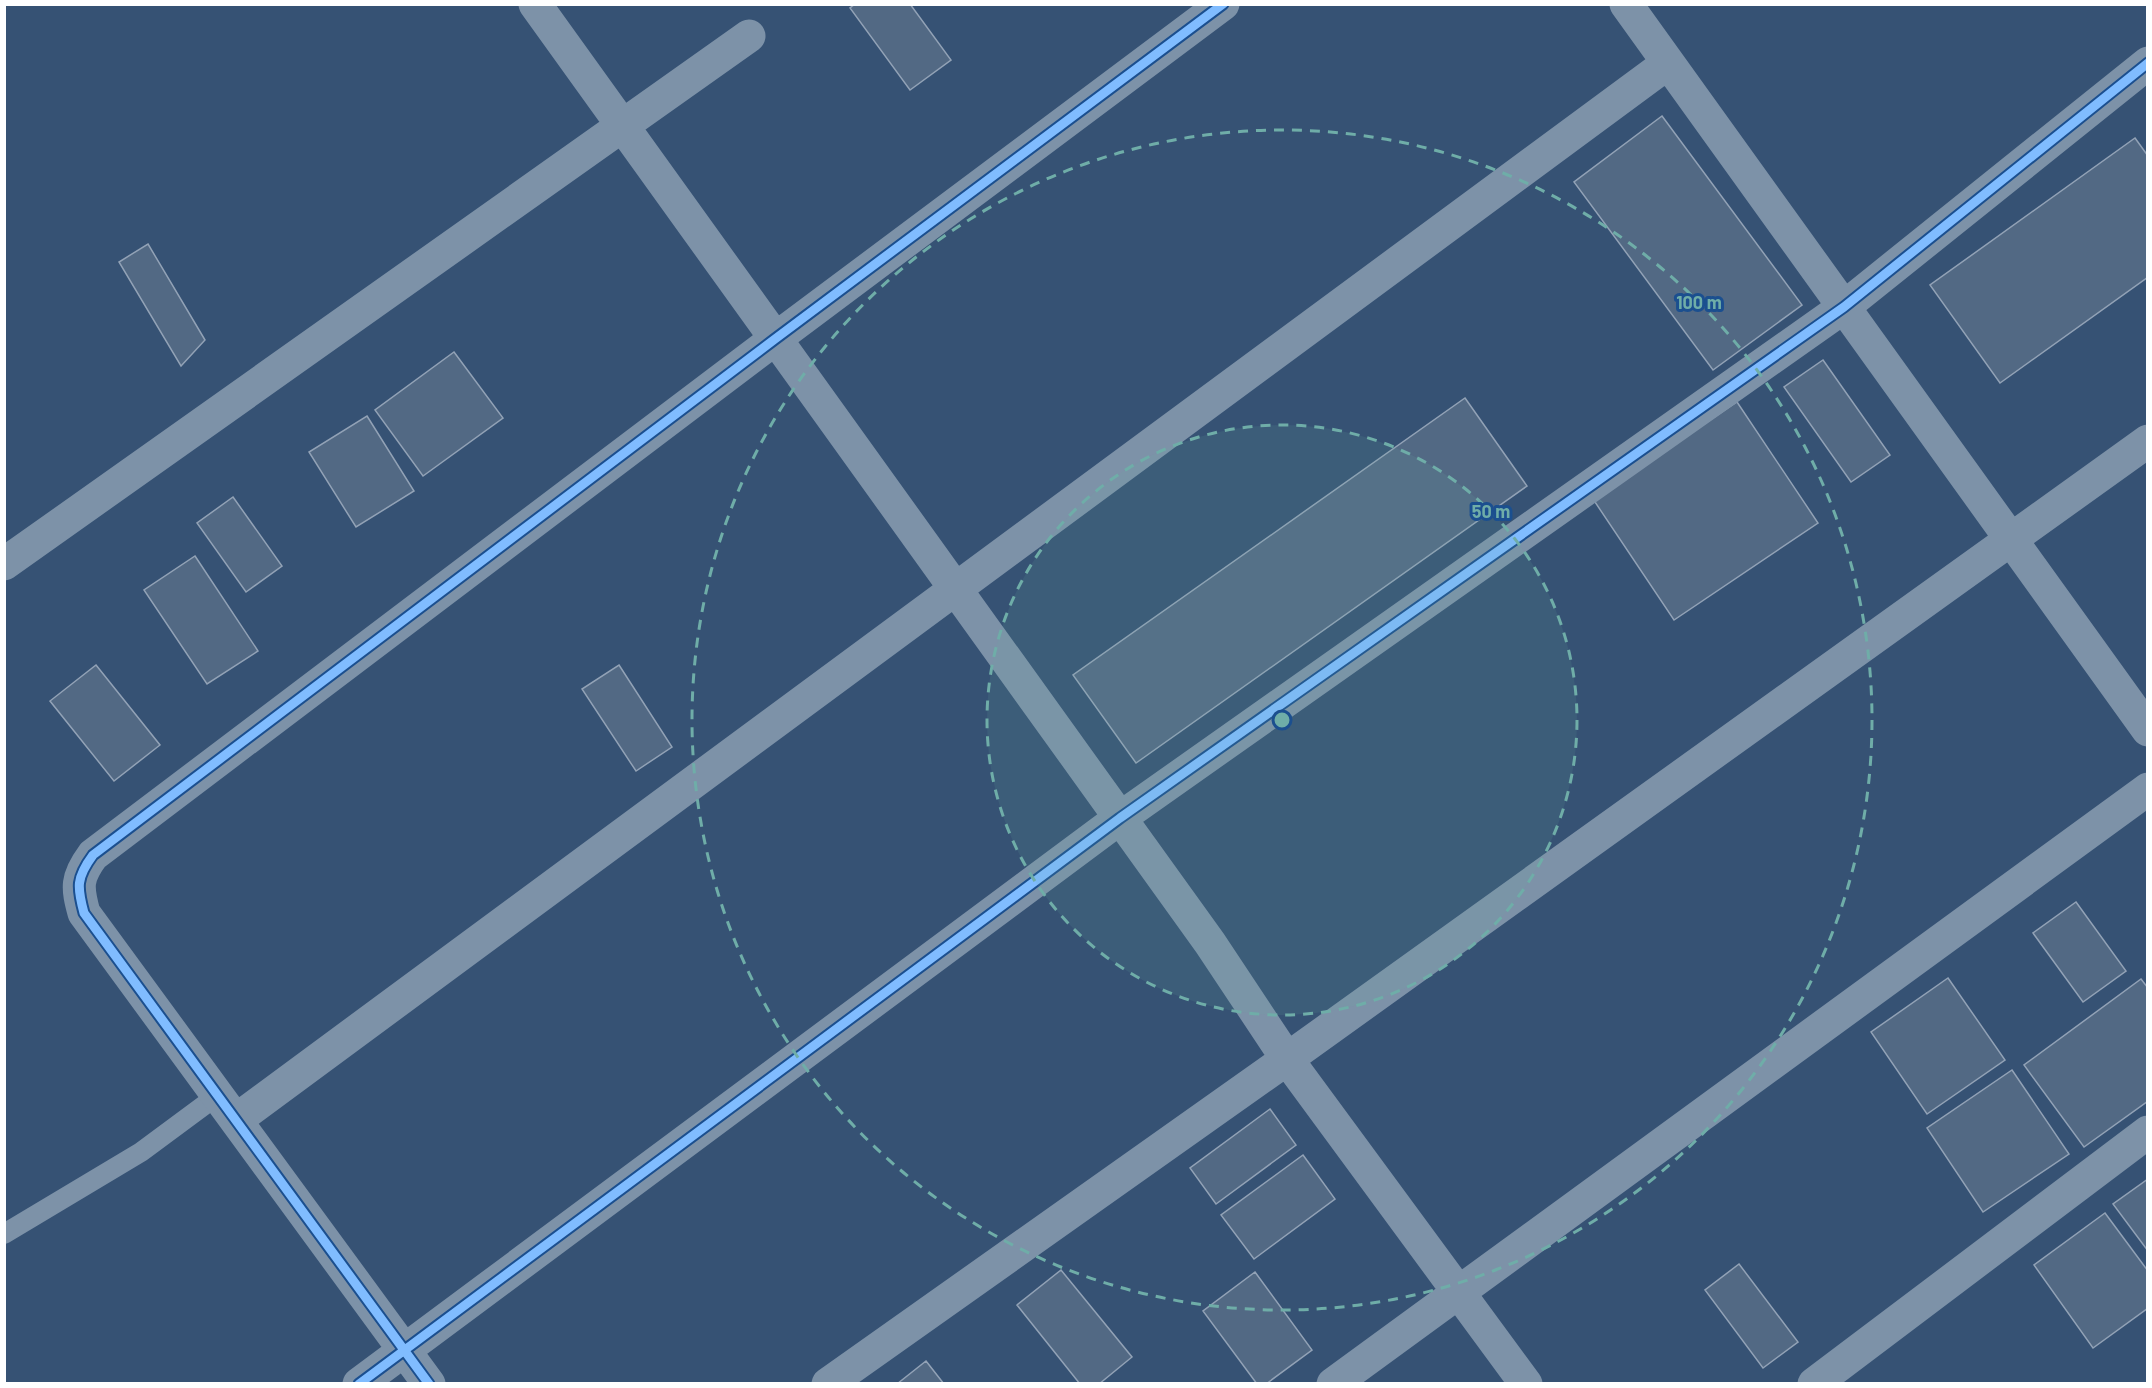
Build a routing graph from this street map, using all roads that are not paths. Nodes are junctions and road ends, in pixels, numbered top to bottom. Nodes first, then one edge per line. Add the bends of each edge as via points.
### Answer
1 (535, 4) edge
2 (1223, 4) edge
3 (1626, 4) edge
4 (749, 36) dead end
5 (1668, 63) junction
6 (2148, 63) edge
7 (622, 125) junction
8 (1844, 307) junction
9 (775, 339) junction
10 (2148, 441) edge
11 (2011, 541) junction
12 (4, 564) edge
13 (955, 590) junction
14 (2148, 730) edge
15 (2148, 789) edge
16 (1120, 818) junction
17 (1287, 1059) junction
18 (227, 1108) junction
19 (2148, 1132) edge
20 (4, 1234) edge
21 (1459, 1291) junction
22 (404, 1350) junction
23 (359, 1383) edge
24 (429, 1383) edge
25 (828, 1383) edge
26 (1333, 1383) edge
27 (1526, 1383) edge
28 (1814, 1383) edge

1 - 7 street
2 - 9 street
3 - 5 street
4 - 7 street
5 - 8 street
5 - 13 street
6 - 8 street
7 - 9 street
7 - 12 street
8 - 11 street
8 - 16 street
9 - 13 street
9 - 18 street via 93,855 82,870 77,889 84,913
10 - 11 street
11 - 14 street
11 - 17 street
13 - 16 street
13 - 18 street
15 - 21 street
16 - 17 street
16 - 22 street
17 - 21 street
17 - 25 street
18 - 20 lane via 124,1162
18 - 22 street
19 - 28 street
21 - 26 street
21 - 27 street
22 - 23 street
22 - 24 street

